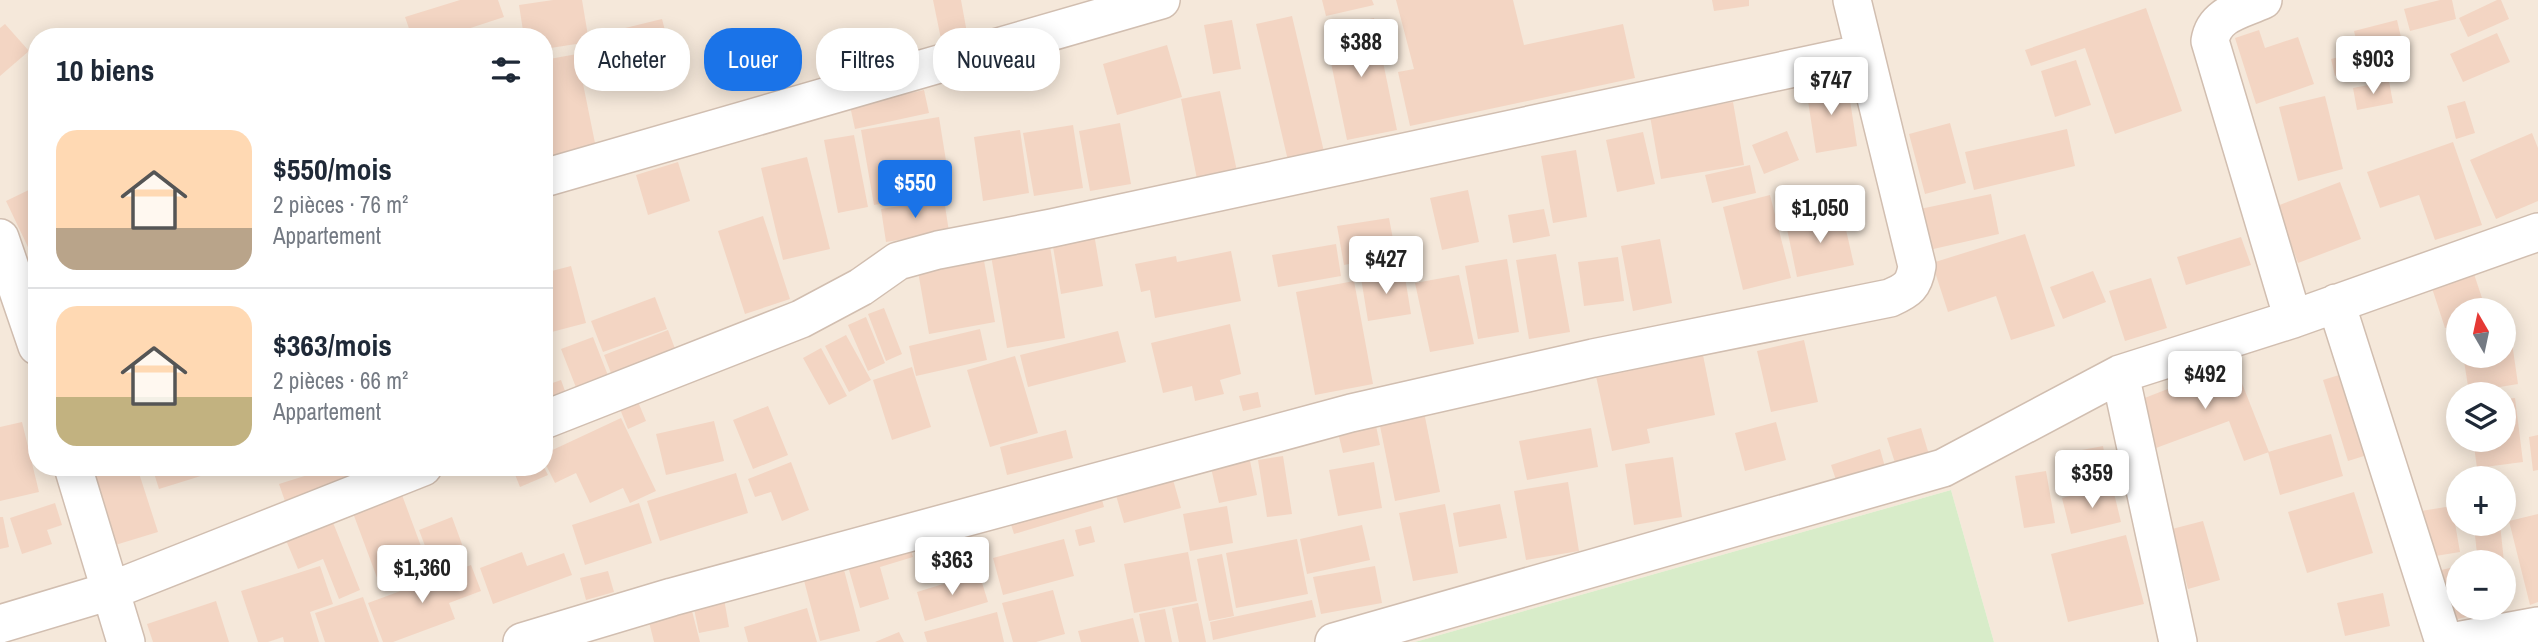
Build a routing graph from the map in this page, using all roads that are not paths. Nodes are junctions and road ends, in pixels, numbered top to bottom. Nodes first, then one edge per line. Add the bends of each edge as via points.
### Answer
1 (1161, 0) edge
2 (1852, 0) edge
3 (2263, 0) edge
4 (1864, 53) junction
5 (553, 175) edge
6 (2538, 232) edge
7 (0, 238) edge
8 (2336, 303) junction
9 (2293, 319) junction
10 (26, 334) edge
11 (2120, 374) junction
12 (553, 415) edge
13 (76, 476) edge
14 (400, 476) edge
15 (110, 591) junction
16 (0, 624) edge
17 (2538, 626) edge
18 (127, 642) edge
19 (522, 642) edge
20 (1334, 642) edge
21 (2178, 642) edge
22 (2444, 642) edge
23 (2451, 642) edge

1 - 5 street
2 - 4 street
3 - 9 street via 2225,16 2212,29 2210,41
4 - 12 street via 898,261 861,287 801,318
4 - 19 street via 1917,266 1915,283 1890,298 1350,413
6 - 8 street
7 - 10 street
8 - 9 street
8 - 22 street
9 - 11 street
11 - 20 street via 1943,468
11 - 21 street
13 - 15 street
14 - 15 street
15 - 16 street
15 - 18 street
17 - 23 street

